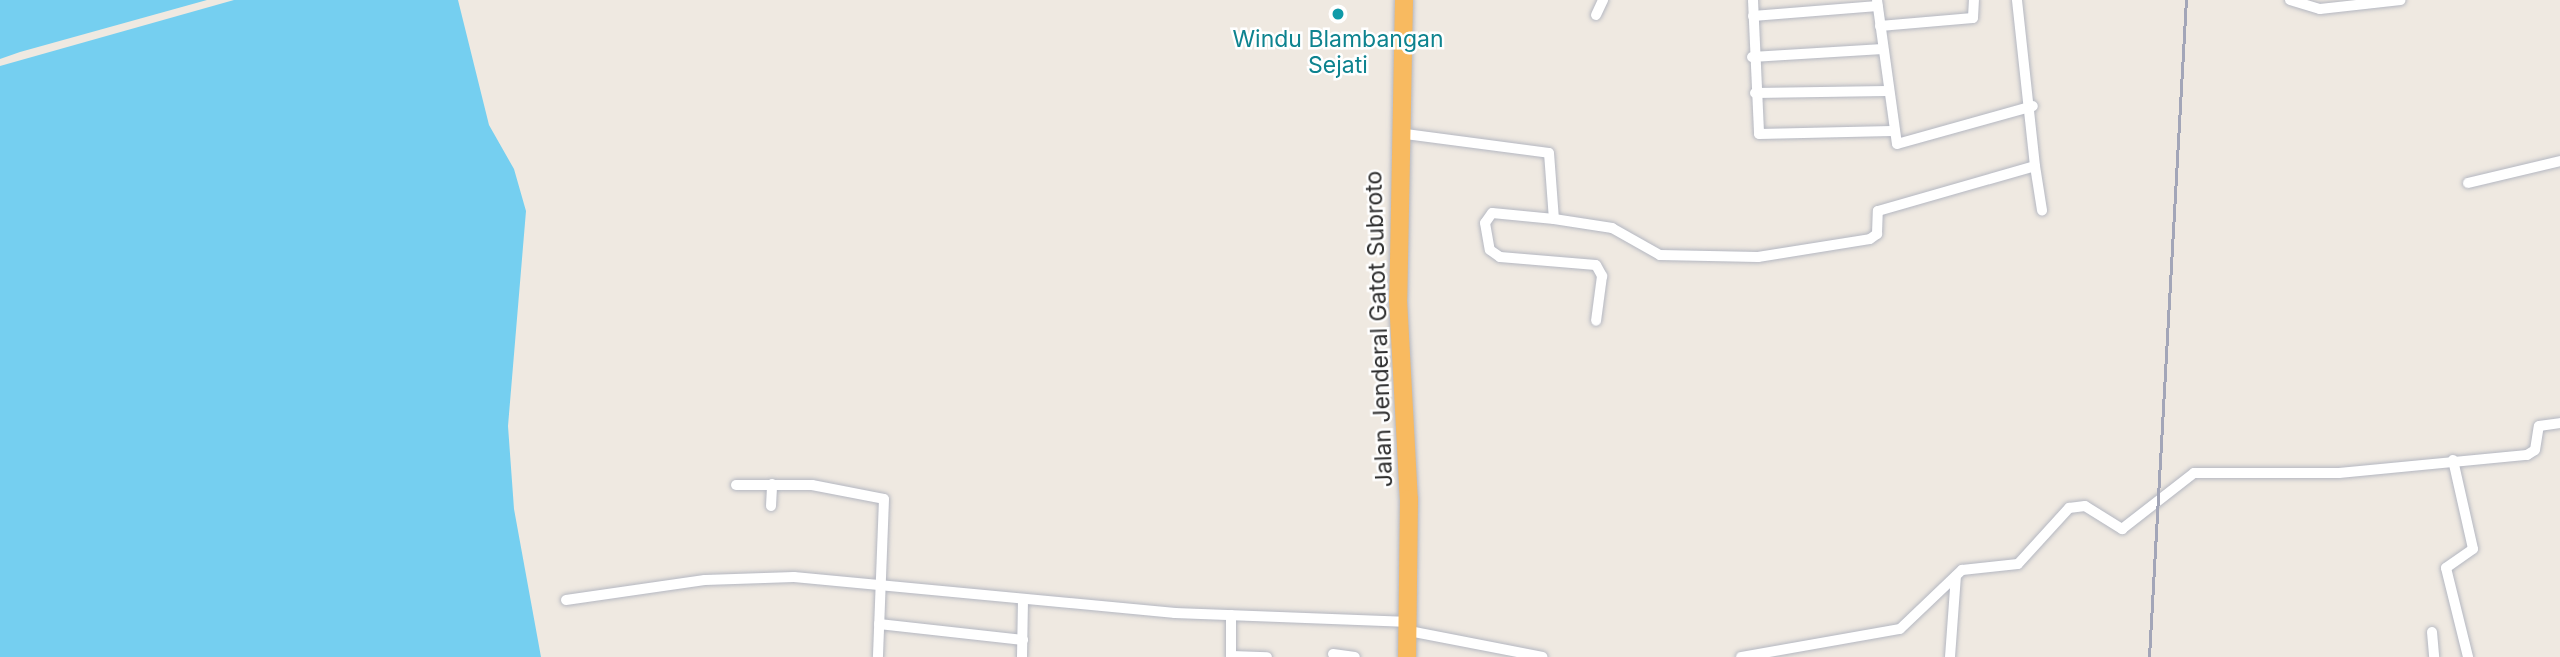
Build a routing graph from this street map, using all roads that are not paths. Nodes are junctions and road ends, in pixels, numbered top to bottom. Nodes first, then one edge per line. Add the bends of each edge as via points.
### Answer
1 (1404, 0) edge
2 (1603, 0) edge
3 (1753, 0) edge
4 (1974, 0) edge
5 (2017, 0) edge
6 (2290, 0) edge
7 (2401, 0) edge
8 (1877, 3) edge
9 (1596, 15) dead end
10 (1754, 16) junction
11 (1880, 26) junction
12 (1883, 49) junction
13 (1752, 57) junction
14 (1887, 91) junction
15 (1755, 93) junction
16 (2033, 106) junction
17 (1892, 131) junction
18 (1398, 133) junction
19 (2560, 161) edge
20 (2035, 166) junction
21 (2468, 183) dead end
22 (2042, 210) dead end
23 (1554, 219) junction
24 (1596, 321) dead end
25 (2560, 423) edge
26 (2453, 460) junction
27 (772, 484) junction
28 (736, 485) dead end
29 (771, 506) dead end
30 (1956, 576) junction
31 (881, 584) junction
32 (566, 600) dead end
33 (1023, 600) junction
34 (1231, 615) junction
35 (879, 624) junction
36 (1410, 626) junction
37 (2432, 632) dead end
38 (1023, 640) junction
39 (1333, 654) dead end
40 (878, 657) edge
41 (1023, 657) edge
42 (1231, 657) edge
43 (1266, 657) edge
44 (1355, 657) edge
45 (1407, 657) edge
46 (1543, 657) edge
47 (1741, 657) edge
48 (1950, 657) edge
49 (2434, 657) edge
50 (2468, 657) edge

1 - 18 highway, Jalan Jenderal Gatot Subroto
2 - 9 street
3 - 10 street
4 - 11 street via 1973,18
5 - 16 street
6 - 7 street via 2320,9
8 - 10 street
8 - 11 street
10 - 13 street
11 - 12 street
12 - 13 street
12 - 14 street
13 - 15 street
14 - 15 street
14 - 17 street
15 - 17 street via 1762,136
16 - 17 street via 1902,144 1894,141
16 - 20 street
18 - 23 street via 1549,153
18 - 36 highway, Jalan Jenderal Gatot Subroto
19 - 21 street
20 - 22 street
20 - 23 street via 1878,211 1877,234 1870,240 1758,257 1660,255 1612,228
23 - 24 street via 1492,213 1485,223 1490,250 1500,257 1596,265 1602,276
25 - 26 street via 2539,426 2535,450 2527,455
26 - 30 street via 2339,473 2202,471 2157,496 2122,529 2085,506 2069,508 2018,564 1981,563
26 - 50 street via 2473,549 2446,568
27 - 28 street
27 - 29 street
27 - 31 street via 884,499
30 - 47 street via 1916,617 1882,636
30 - 48 street
31 - 32 street via 730,578
31 - 33 street
31 - 35 street
33 - 34 street
33 - 38 street
34 - 36 street
34 - 42 street
35 - 38 street
35 - 40 street
36 - 45 highway, Jalan Jenderal Gatot Subroto
36 - 46 street
37 - 49 street
38 - 41 street
39 - 44 street
42 - 43 street

